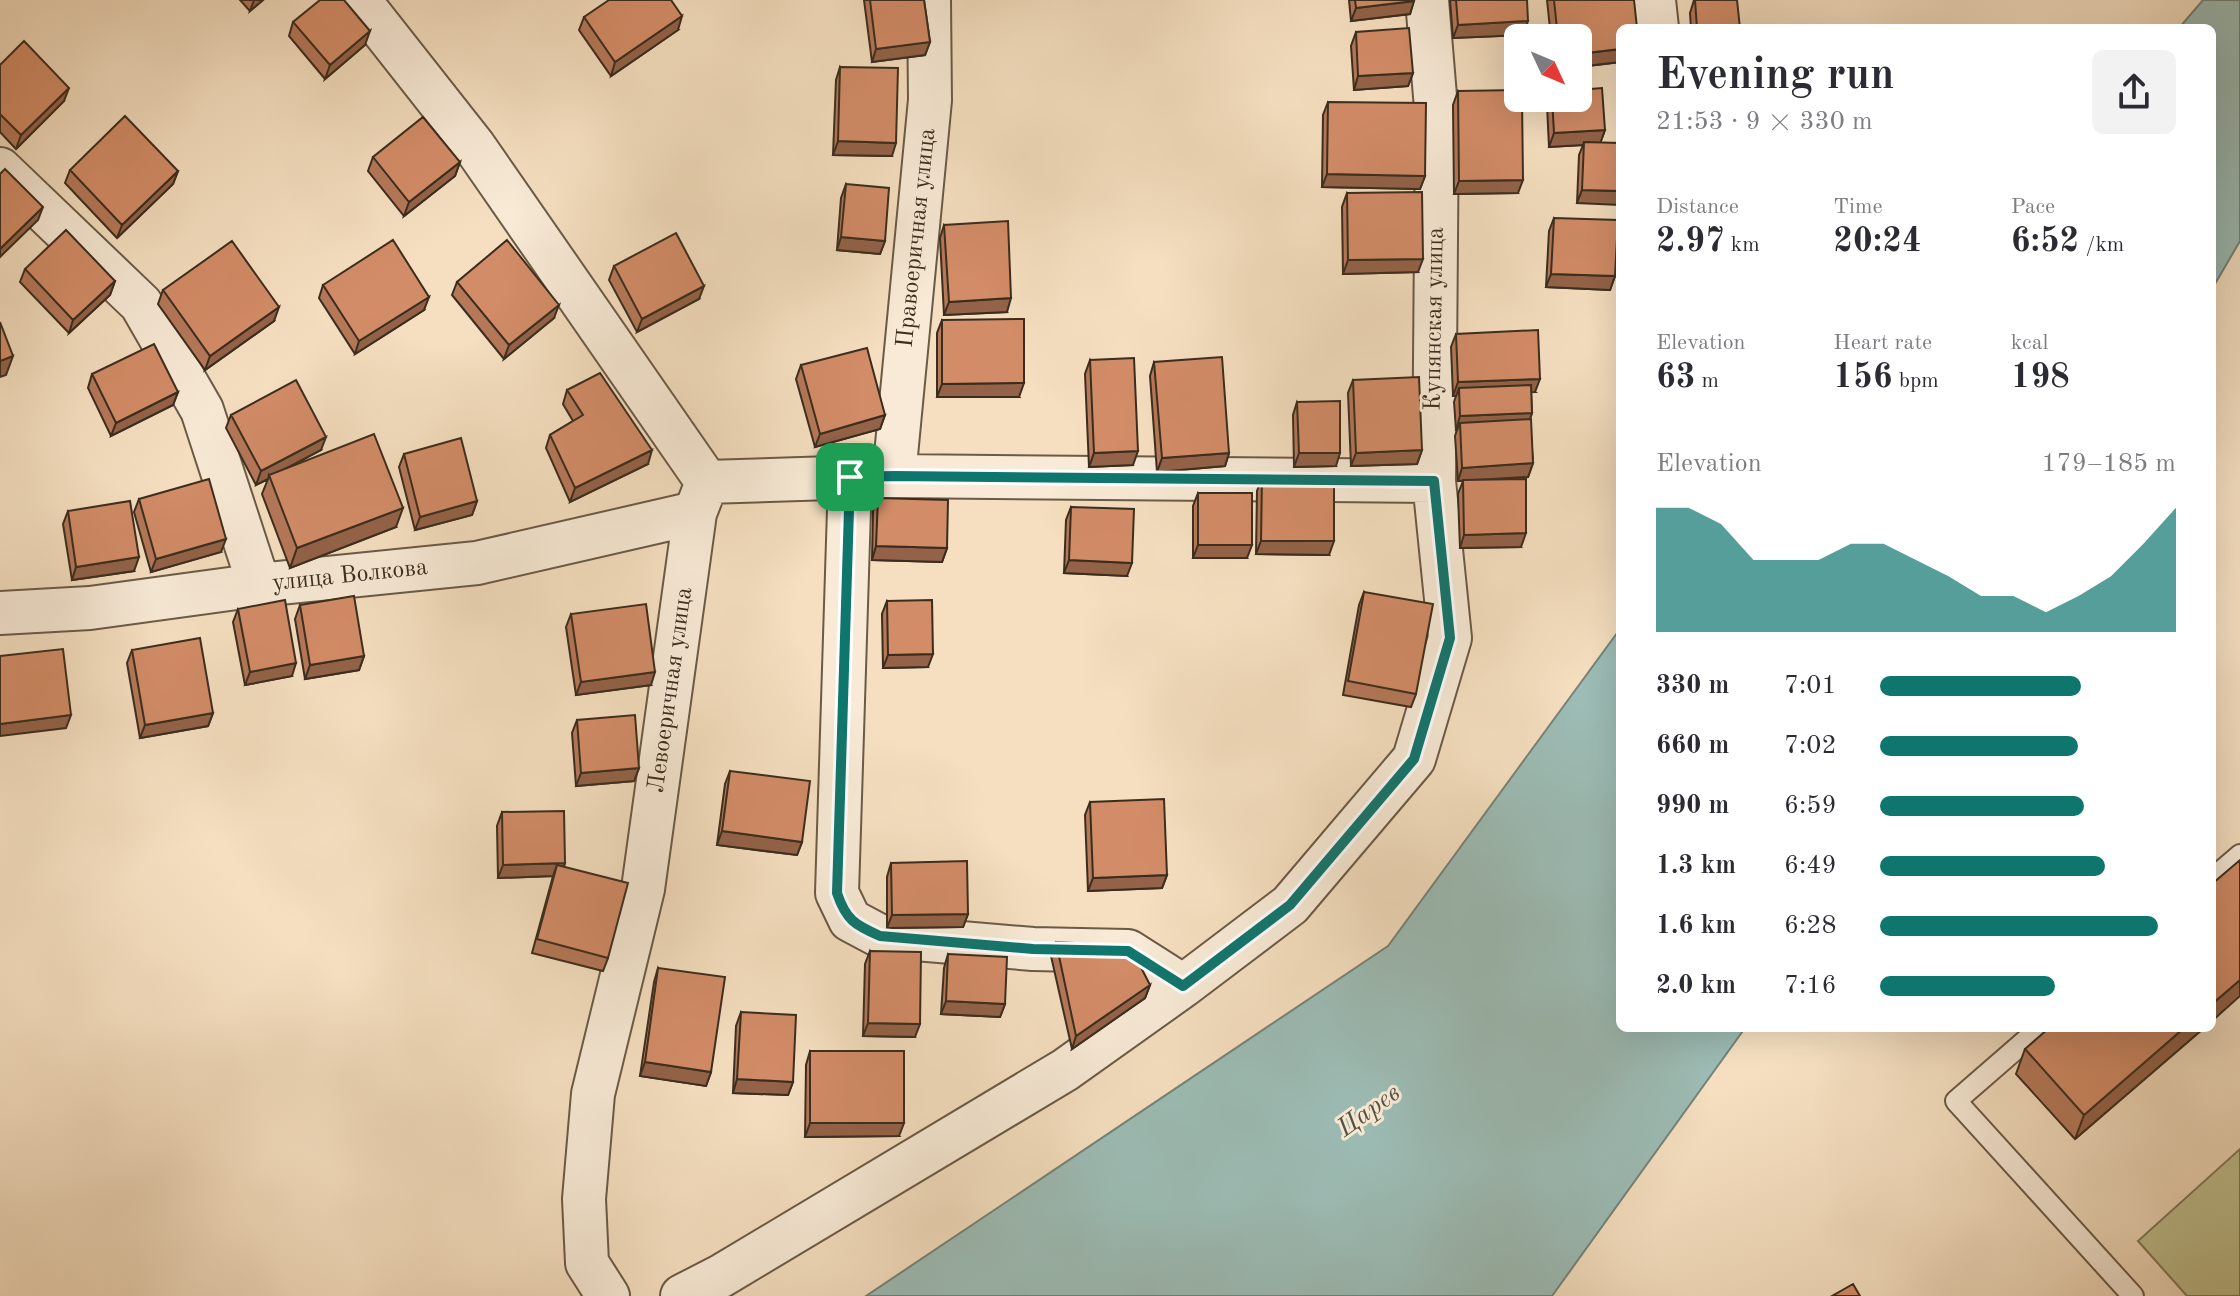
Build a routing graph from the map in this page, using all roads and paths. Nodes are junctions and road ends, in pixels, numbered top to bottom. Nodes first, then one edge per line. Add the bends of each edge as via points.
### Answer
1 (359, 0) edge
2 (929, 0) edge
3 (1427, 0) edge
4 (1654, 0) edge
5 (1657, 24) edge
6 (0, 169) edge
7 (894, 476) junction
8 (850, 477) junction
9 (1434, 481) junction
10 (701, 498) junction
11 (259, 585) junction
12 (0, 613) edge
13 (2240, 855) edge
14 (2216, 876) edge
15 (1183, 986) junction
16 (2035, 1032) edge
17 (608, 1296) edge
18 (682, 1296) edge
19 (2133, 1296) edge

1 - 10 street via 474,146
2 - 7 street, Правоеричная улица via 930,100
3 - 9 street, Купянская улица via 1437,120
4 - 5 street
6 - 11 street via 141,304 202,410
7 - 8 street, улица Волкова
7 - 9 street, улица Волкова
8 - 10 street, улица Волкова
8 - 15 street via 837,893 850,920 880,936 1128,951
9 - 15 street, Купянская улица via 1450,638 1414,759 1290,905
10 - 11 street, улица Волкова via 477,563
10 - 17 street, Левоеричная улица via 643,889 593,1094 584,1199 587,1263
11 - 12 street, улица Волкова via 90,608
13 - 14 lane
15 - 18 street via 1065,1070
16 - 19 lane via 1956,1101

